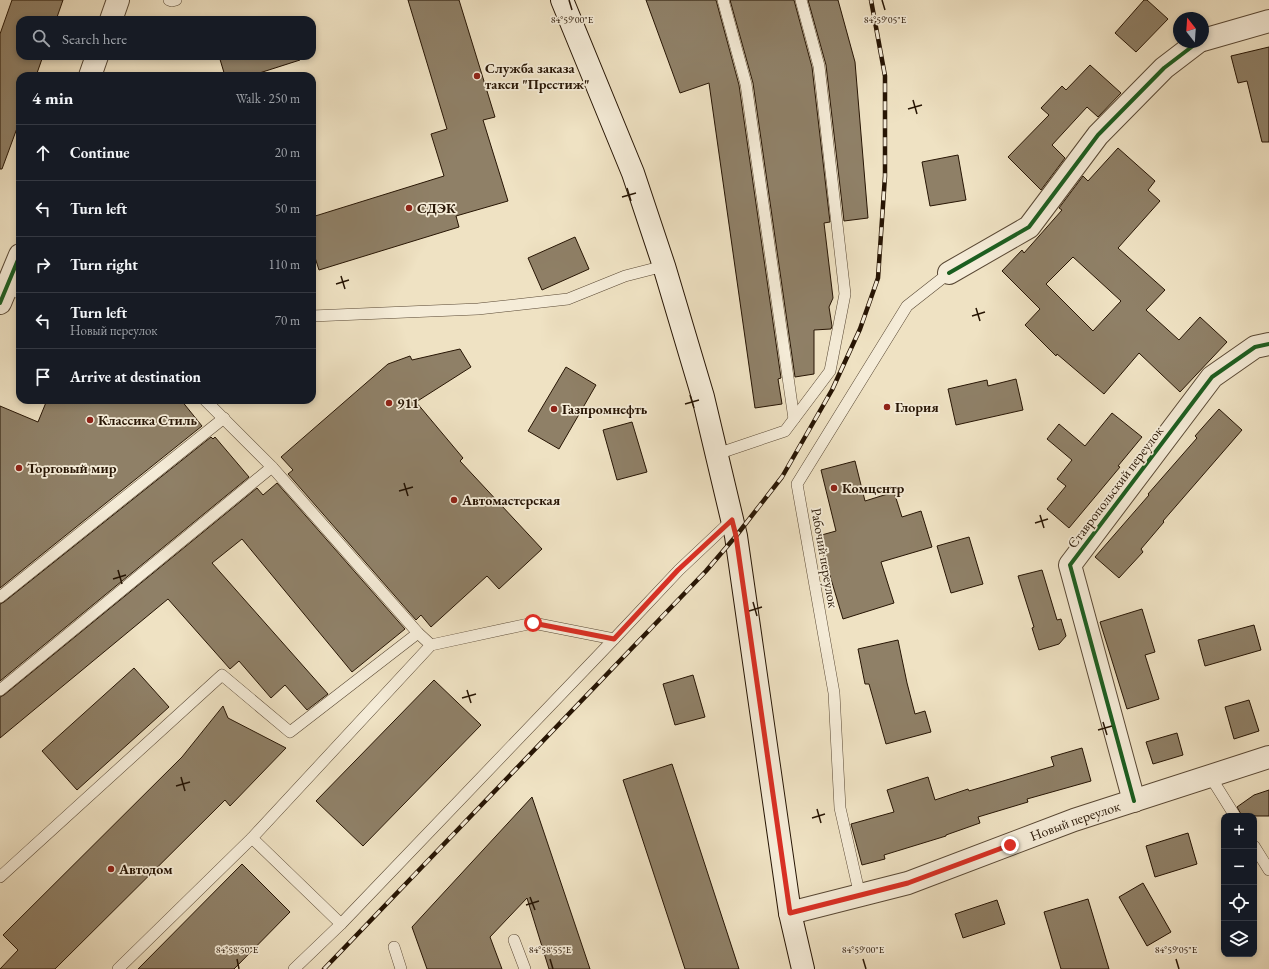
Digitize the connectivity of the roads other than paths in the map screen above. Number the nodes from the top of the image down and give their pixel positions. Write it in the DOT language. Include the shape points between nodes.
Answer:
graph roads {
  1 [pos="118,0"];
  2 [pos="169,0"];
  3 [pos="176,0"];
  4 [pos="562,0"];
  5 [pos="723,0"];
  6 [pos="801,0"];
  7 [pos="112,16"];
  8 [pos="1269,21"];
  9 [pos="1209,38"];
  10 [pos="1190,48"];
  11 [pos="96,60"];
  12 [pos="92,72"];
  13 [pos="16,266"];
  14 [pos="664,266"];
  15 [pos="949,273"];
  16 [pos="7,291"];
  17 [pos="316,316"];
  18 [pos="1269,344"];
  19 [pos="209,404"];
  20 [pos="224,418"];
  21 [pos="794,419"];
  22 [pos="716,454"];
  23 [pos="272,467"];
  24 [pos="732,520"];
  25 [pos="0,597"];
  26 [pos="418,633"];
  27 [pos="614,639"];
  28 [pos="431,645"];
  29 [pos="0,690"];
  30 [pos="1269,757"];
  31 [pos="1210,776"];
  32 [pos="1134,801"];
  33 [pos="1233,813"];
  34 [pos="252,838"];
  35 [pos="1256,849"];
  36 [pos="1269,870"];
  37 [pos="0,877"];
  38 [pos="860,896"];
  39 [pos="790,913"];
  40 [pos="341,924"];
  41 [pos="514,940"];
  42 [pos="394,947"];
  43 [pos="118,969"];
  44 [pos="294,969"];
  45 [pos="401,969"];
  46 [pos="525,969"];
  47 [pos="802,969"];
  1 -- 7 [label="street"];
  2 -- 3 [label="lane"];
  4 -- 14 [label="street" via="633,173"];
  5 -- 21 [label="lane" via="746,84"];
  6 -- 21 [label="lane" via="819,66 845,294 830,371"];
  8 -- 9 [label="street"];
  10 -- 15 [label="street" via="1164,68 1098,135 1029,227"];
  11 -- 12 [label="street"];
  13 -- 16 [label="street"];
  14 -- 17 [label="lane" via="625,276 568,299 478,309"];
  14 -- 22 [label="street" via="703,397"];
  15 -- 38 [label="lane, Рабочий переулок" via="907,306 797,484 834,693 840,808"];
  18 -- 32 [label="street, Ставропольский переулок" via="1255,347 1212,377 1070,565"];
  19 -- 20 [label="lane"];
  20 -- 23 [label="lane"];
  20 -- 25 [label="lane"];
  21 -- 22 [label="lane" via="785,431"];
  22 -- 24 [label="street"];
  23 -- 26 [label="lane"];
  23 -- 29 [label="lane"];
  24 -- 27 [label="lane" via="678,570"];
  24 -- 39 [label="street"];
  26 -- 28 [label="lane"];
  26 -- 37 [label="lane" via="290,732 222,675"];
  27 -- 28 [label="lane" via="533,623"];
  27 -- 40 [label="lane"];
  28 -- 34 [label="lane"];
  30 -- 31 [label="street, Новый переулок"];
  31 -- 32 [label="street, Новый переулок"];
  31 -- 33 [label="lane"];
  32 -- 38 [label="street, Новый переулок" via="1074,820 908,883"];
  34 -- 40 [label="lane"];
  34 -- 43 [label="lane"];
  35 -- 36 [label="lane"];
  38 -- 39 [label="street, Новый переулок"];
  39 -- 47 [label="street"];
  40 -- 44 [label="lane"];
  41 -- 46 [label="lane"];
  42 -- 45 [label="lane"];
}
